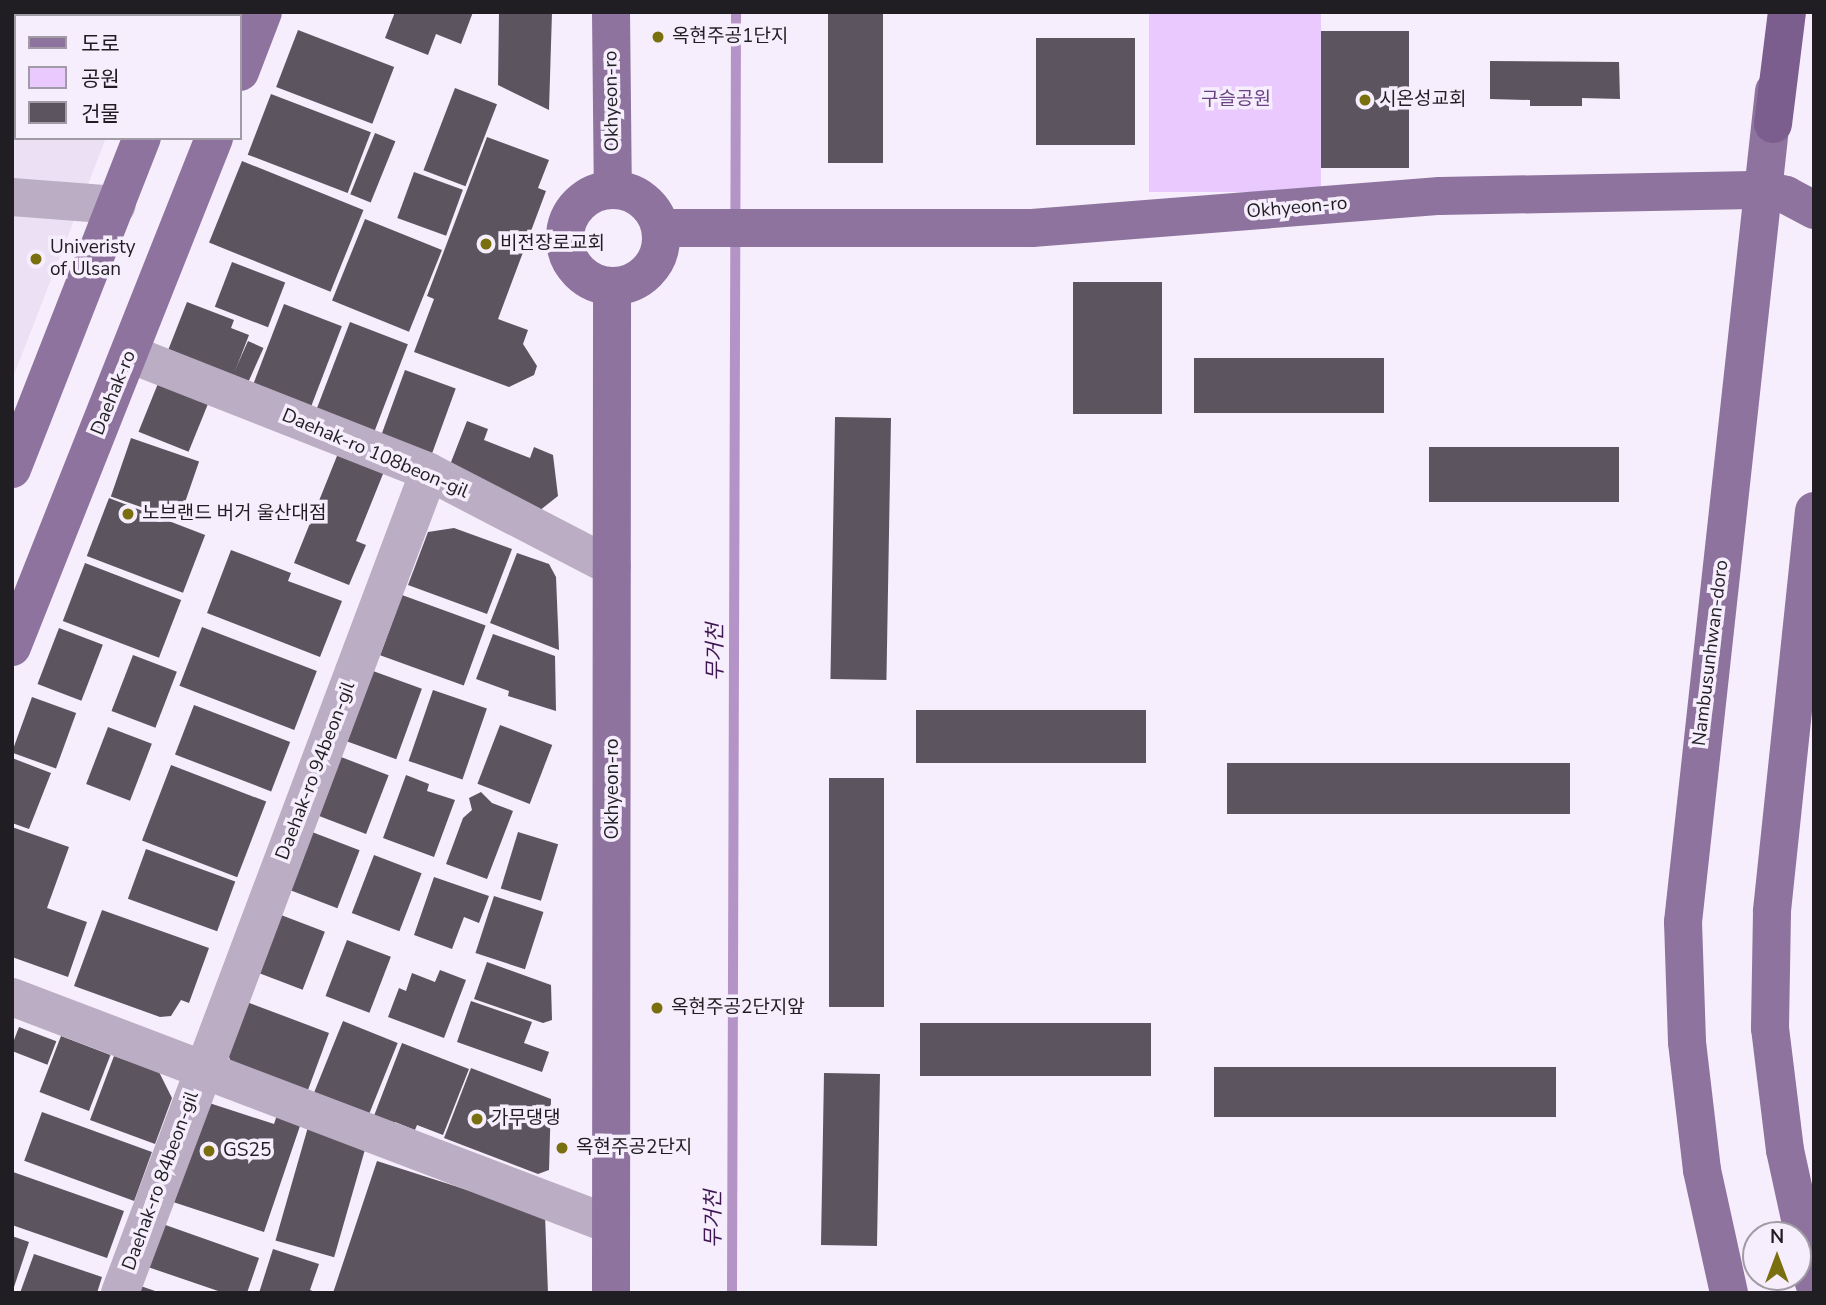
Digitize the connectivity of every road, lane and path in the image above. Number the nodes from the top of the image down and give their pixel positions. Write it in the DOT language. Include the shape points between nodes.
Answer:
graph roads {
  1 [pos="263,12"];
  2 [pos="611,12"];
  3 [pos="1778,12"];
  4 [pos="1787,12"];
  5 [pos="242,67"];
  6 [pos="1773,124"];
  7 [pos="141,140"];
  8 [pos="213,140"];
  9 [pos="613,190"];
  10 [pos="1765,190"];
  11 [pos="12,197"];
  12 [pos="117,205"];
  13 [pos="1814,210"];
  14 [pos="678,228"];
  15 [pos="612,286"];
  16 [pos="130,354"];
  17 [pos="12,469"];
  18 [pos="429,472"];
  19 [pos="1814,511"];
  20 [pos="612,567"];
  21 [pos="12,647"];
  22 [pos="12,997"];
  23 [pos="203,1070"];
  24 [pos="609,1224"];
  25 [pos="1814,1283"];
  26 [pos="120,1293"];
  27 [pos="611,1293"];
  28 [pos="1729,1293"];
  1 -- 5 [label="main road"];
  2 -- 9 [label="main road, Okhyeon-ro"];
  3 -- 6 [label="main road, Nambusunhwan-doro"];
  4 -- 6 [label="highway"];
  6 -- 10 [label="main road, Nambusunhwan-doro"];
  7 -- 12 [label="main road"];
  8 -- 16 [label="main road, Daehak-ro"];
  9 -- 14 [label="main road" via="642,200"];
  9 -- 15 [label="main road" via="583,201 569,221 566,245 581,274"];
  10 -- 13 [label="main road, Okhyeon-ro"];
  10 -- 14 [label="main road, Okhyeon-ro" via="1440,196 1032,228"];
  10 -- 28 [label="main road, Nambusunhwan-doro" via="1683,922 1687,1042 1702,1170"];
  11 -- 12 [label="street"];
  12 -- 17 [label="main road"];
  14 -- 15 [label="main road" via="652,267 627,284"];
  15 -- 20 [label="main road, Okhyeon-ro"];
  16 -- 18 [label="street, Daehak-ro 108beon-gil"];
  16 -- 21 [label="main road, Daehak-ro"];
  18 -- 20 [label="street, Daehak-ro 108beon-gil"];
  18 -- 23 [label="street, Daehak-ro 94beon-gil"];
  19 -- 25 [label="main road" via="1772,912 1770,1028 1785,1150"];
  20 -- 24 [label="main road, Okhyeon-ro"];
  22 -- 23 [label="street"];
  23 -- 24 [label="street"];
  23 -- 26 [label="street, Daehak-ro 84beon-gil"];
  24 -- 27 [label="main road, Okhyeon-ro"];
}
